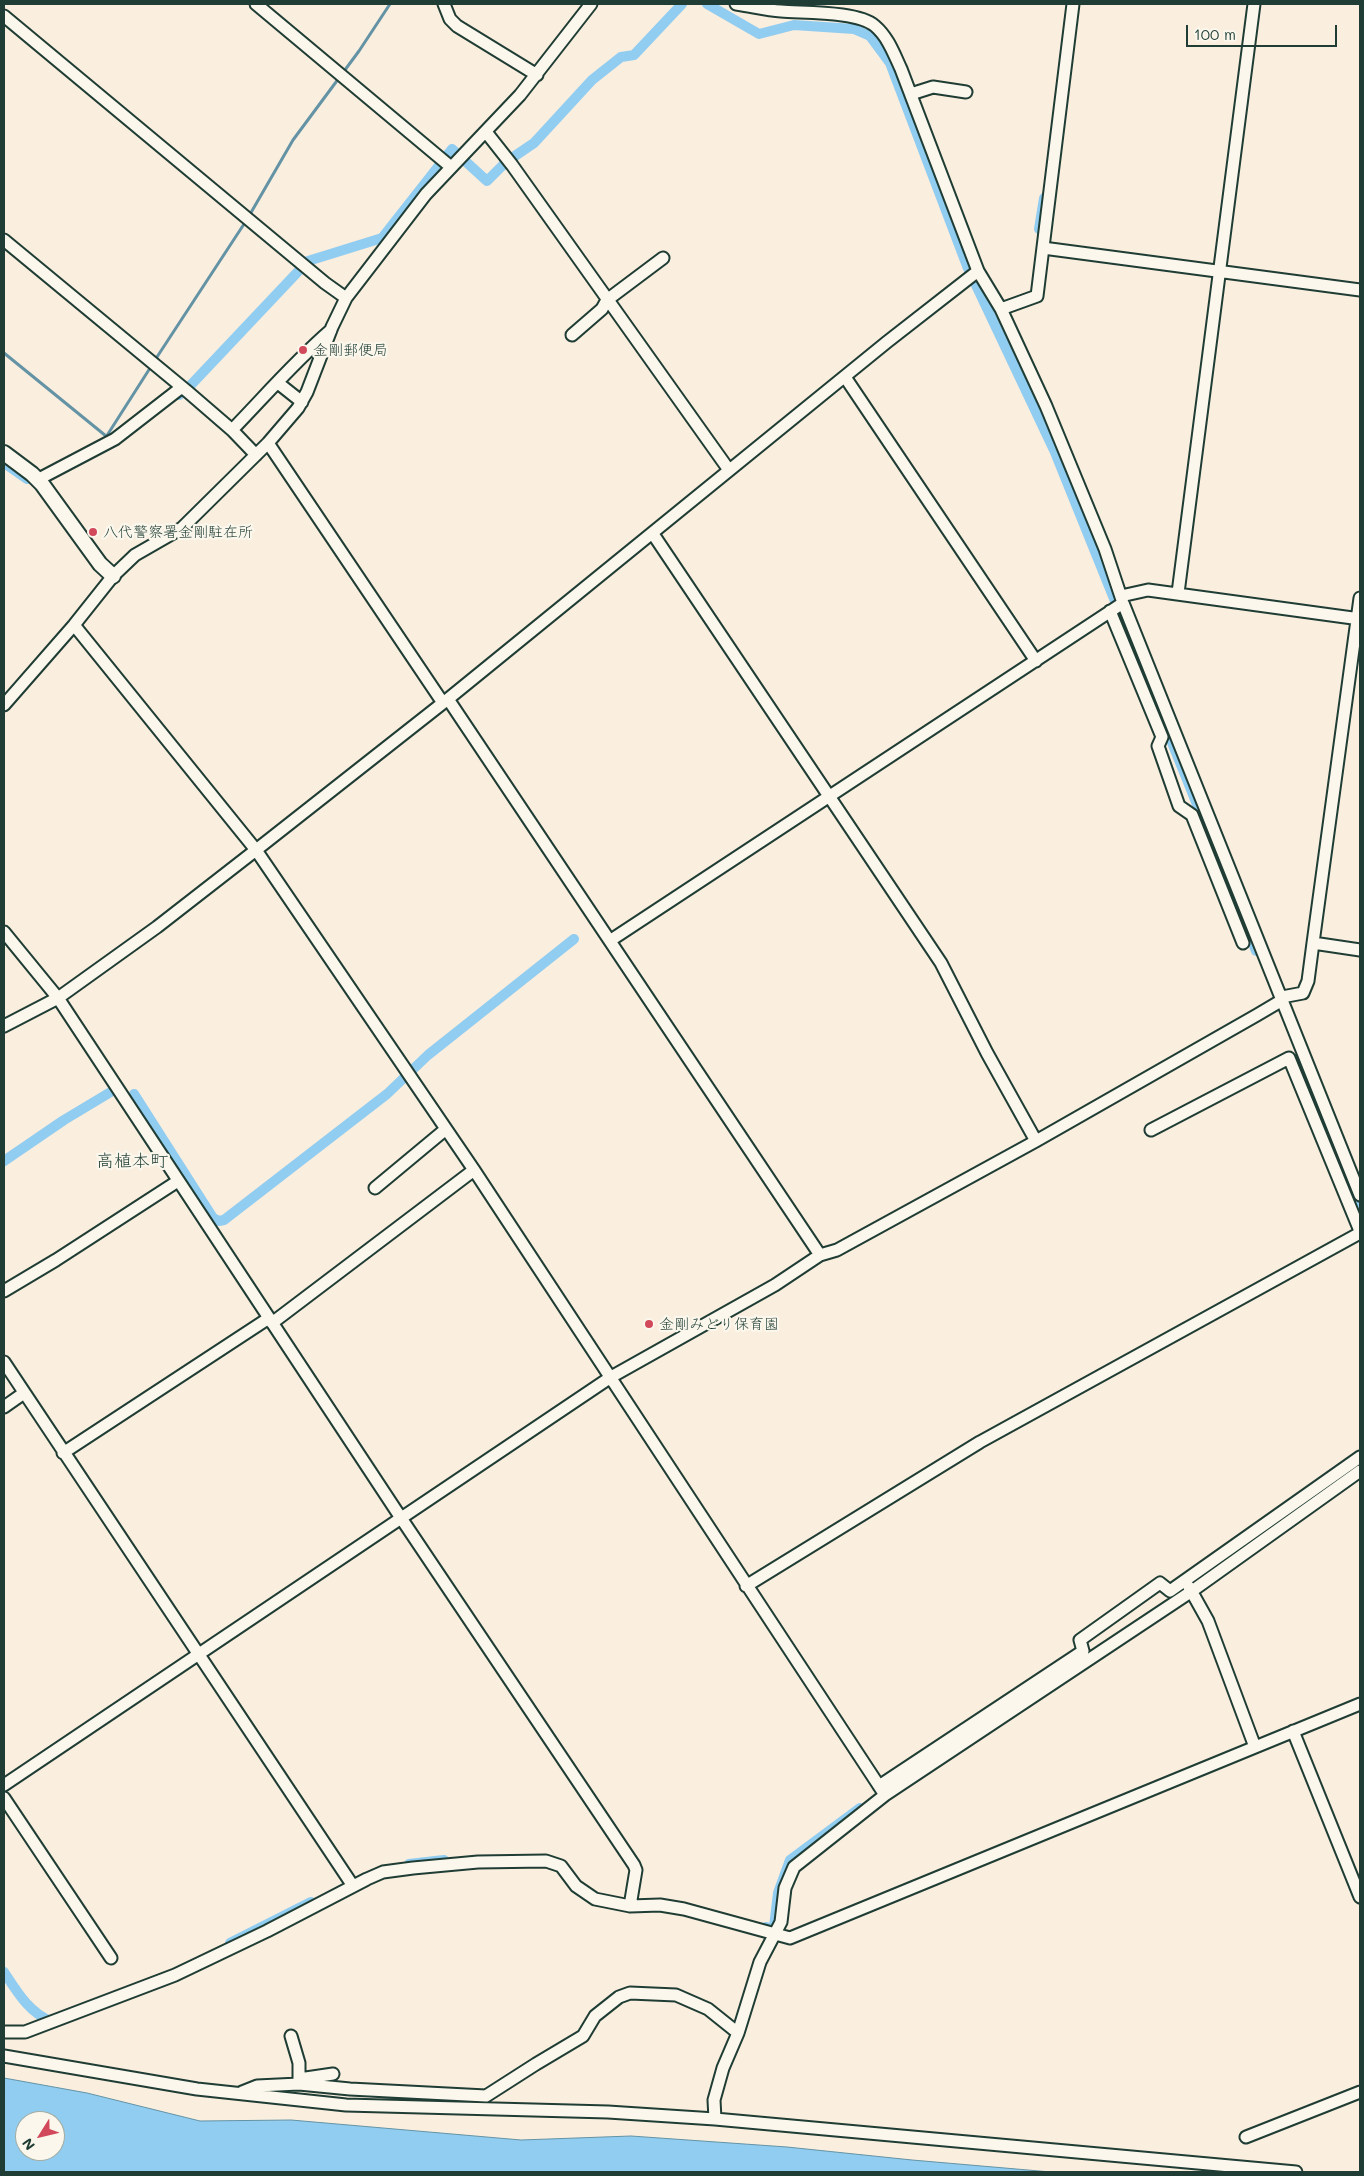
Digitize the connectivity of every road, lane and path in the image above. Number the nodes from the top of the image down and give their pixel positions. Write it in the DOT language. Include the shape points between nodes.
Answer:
graph roads {
  1 [pos="256,4"];
  2 [pos="444,4"];
  3 [pos="591,4"];
  4 [pos="736,4"];
  5 [pos="1073,4"];
  6 [pos="1254,4"];
  7 [pos="837,9"];
  8 [pos="4,16"];
  9 [pos="537,75"];
  10 [pos="966,92"];
  11 [pos="911,94"];
  12 [pos="486,132"];
  13 [pos="453,165"];
  14 [pos="4,240"];
  15 [pos="1043,248"];
  16 [pos="663,258"];
  17 [pos="1220,272"];
  18 [pos="974,274"];
  19 [pos="1360,290"];
  20 [pos="346,298"];
  21 [pos="607,300"];
  22 [pos="1001,309"];
  23 [pos="332,328"];
  24 [pos="572,335"];
  25 [pos="845,377"];
  26 [pos="278,383"];
  27 [pos="184,390"];
  28 [pos="302,402"];
  29 [pos="232,430"];
  30 [pos="268,443"];
  31 [pos="4,453"];
  32 [pos="256,456"];
  33 [pos="730,470"];
  34 [pos="37,480"];
  35 [pos="653,534"];
  36 [pos="113,576"];
  37 [pos="1178,593"];
  38 [pos="1360,598"];
  39 [pos="1122,600"];
  40 [pos="1110,611"];
  41 [pos="1358,620"];
  42 [pos="74,625"];
  43 [pos="1036,661"];
  44 [pos="445,701"];
  45 [pos="4,705"];
  46 [pos="832,799"];
  47 [pos="256,850"];
  48 [pos="4,932"];
  49 [pos="611,940"];
  50 [pos="1243,943"];
  51 [pos="1313,943"];
  52 [pos="1360,950"];
  53 [pos="1282,997"];
  54 [pos="58,998"];
  55 [pos="4,1026"];
  56 [pos="446,1129"];
  57 [pos="1151,1130"];
  58 [pos="1036,1141"];
  59 [pos="474,1170"];
  60 [pos="178,1181"];
  61 [pos="375,1188"];
  62 [pos="1360,1195"];
  63 [pos="1360,1232"];
  64 [pos="820,1254"];
  65 [pos="4,1291"];
  66 [pos="271,1320"];
  67 [pos="4,1362"];
  68 [pos="611,1377"];
  69 [pos="24,1394"];
  70 [pos="4,1407"];
  71 [pos="64,1453"];
  72 [pos="1360,1457"];
  73 [pos="1360,1471"];
  74 [pos="401,1518"];
  75 [pos="746,1586"];
  76 [pos="1189,1586"];
  77 [pos="198,1654"];
  78 [pos="1360,1704"];
  79 [pos="1293,1731"];
  80 [pos="1254,1747"];
  81 [pos="4,1785"];
  82 [pos="882,1791"];
  83 [pos="4,1798"];
  84 [pos="353,1886"];
  85 [pos="1360,1897"];
  86 [pos="630,1906"];
  87 [pos="774,1934"];
  88 [pos="110,1958"];
  89 [pos="4,2032"];
  90 [pos="738,2033"];
  91 [pos="291,2036"];
  92 [pos="4,2056"];
  93 [pos="334,2074"];
  94 [pos="299,2081"];
  95 [pos="1360,2092"];
  96 [pos="238,2093"];
  97 [pos="715,2119"];
  98 [pos="1246,2137"];
  99 [pos="1296,2172"];
  1 -- 13 [label="street"];
  2 -- 9 [label="street" via="457,26"];
  3 -- 9 [label="street"];
  4 -- 7 [label="street" via="779,11"];
  5 -- 15 [label="street"];
  6 -- 17 [label="street"];
  7 -- 11 [label="street" via="871,23 882,33"];
  8 -- 20 [label="street"];
  9 -- 12 [label="street"];
  10 -- 11 [label="street" via="933,87"];
  11 -- 18 [label="street"];
  12 -- 13 [label="street"];
  12 -- 21 [label="street"];
  13 -- 20 [label="street" via="426,194"];
  14 -- 27 [label="street"];
  15 -- 17 [label="street"];
  15 -- 22 [label="street" via="1037,296"];
  16 -- 21 [label="street"];
  17 -- 19 [label="street"];
  17 -- 37 [label="street"];
  18 -- 22 [label="street"];
  18 -- 25 [label="street"];
  20 -- 23 [label="street"];
  21 -- 24 [label="street" via="602,309"];
  21 -- 33 [label="street"];
  22 -- 39 [label="street" via="1064,448"];
  23 -- 26 [label="street" via="292,364"];
  23 -- 28 [label="street"];
  25 -- 33 [label="street"];
  25 -- 43 [label="street"];
  26 -- 28 [label="street"];
  26 -- 29 [label="street"];
  27 -- 29 [label="street"];
  27 -- 34 [label="street" via="115,439"];
  28 -- 30 [label="street"];
  29 -- 32 [label="street"];
  30 -- 32 [label="street"];
  30 -- 44 [label="street"];
  31 -- 34 [label="street"];
  32 -- 36 [label="street" via="182,528 135,555"];
  33 -- 35 [label="street"];
  34 -- 36 [label="street" via="100,564"];
  35 -- 44 [label="street"];
  35 -- 46 [label="street"];
  36 -- 42 [label="street"];
  37 -- 39 [label="street" via="1136,591"];
  37 -- 41 [label="street"];
  38 -- 41 [label="street"];
  39 -- 40 [label="street"];
  39 -- 53 [label="street"];
  40 -- 43 [label="street"];
  40 -- 50 [label="street" via="1162,737 1158,746 1180,806 1192,816"];
  41 -- 51 [label="street"];
  42 -- 45 [label="street"];
  42 -- 47 [label="street"];
  43 -- 46 [label="street"];
  44 -- 47 [label="street"];
  44 -- 49 [label="street"];
  46 -- 49 [label="street"];
  46 -- 58 [label="street" via="941,963"];
  47 -- 54 [label="street"];
  47 -- 56 [label="street"];
  48 -- 54 [label="street"];
  49 -- 64 [label="street"];
  51 -- 52 [label="street"];
  51 -- 53 [label="street" via="1308,981 1303,993"];
  53 -- 58 [label="street" via="1257,1015"];
  53 -- 62 [label="street"];
  54 -- 55 [label="street"];
  54 -- 60 [label="street"];
  56 -- 59 [label="street"];
  56 -- 61 [label="street"];
  57 -- 63 [label="street" via="1289,1058"];
  58 -- 64 [label="street" via="837,1250"];
  59 -- 66 [label="street"];
  59 -- 68 [label="street"];
  60 -- 65 [label="street"];
  60 -- 66 [label="street"];
  63 -- 75 [label="street" via="980,1442"];
  64 -- 68 [label="street" via="775,1286"];
  66 -- 71 [label="street"];
  66 -- 74 [label="street"];
  67 -- 69 [label="street"];
  68 -- 74 [label="street"];
  68 -- 75 [label="street"];
  69 -- 70 [label="street"];
  69 -- 71 [label="street"];
  71 -- 77 [label="street"];
  72 -- 76 [label="street"];
  73 -- 76 [label="street"];
  74 -- 77 [label="street"];
  74 -- 86 [label="street" via="634,1865"];
  75 -- 82 [label="street"];
  76 -- 80 [label="street" via="1208,1621"];
  76 -- 82 [label="street"];
  76 -- 82 [label="street" via="1170,1591 1160,1583 1080,1640 1083,1651"];
  77 -- 81 [label="street"];
  77 -- 84 [label="street"];
  78 -- 79 [label="street"];
  79 -- 80 [label="street"];
  79 -- 85 [label="street"];
  80 -- 87 [label="street" via="790,1938"];
  82 -- 87 [label="street" via="794,1867 785,1888 781,1922"];
  83 -- 88 [label="street"];
  84 -- 86 [label="street" via="383,1872 413,1868 478,1862 546,1861 561,1866 576,1886 594,1899"];
  84 -- 89 [label="street" via="175,1975 25,2032"];
  86 -- 87 [label="street" via="660,1905 684,1909"];
  87 -- 90 [label="street" via="760,1962"];
  90 -- 94 [label="street" via="708,2009 676,1995 630,1993 619,1997 595,2016 583,2036 486,2096 350,2089"];
  90 -- 97 [label="street" via="714,2100"];
  91 -- 94 [label="street" via="299,2062"];
  92 -- 96 [label="street"];
  93 -- 94 [label="street"];
  94 -- 96 [label="street" via="257,2086"];
  95 -- 98 [label="street"];
  96 -- 97 [label="street" via="346,2105 599,2112"];
  97 -- 99 [label="street"];
}
